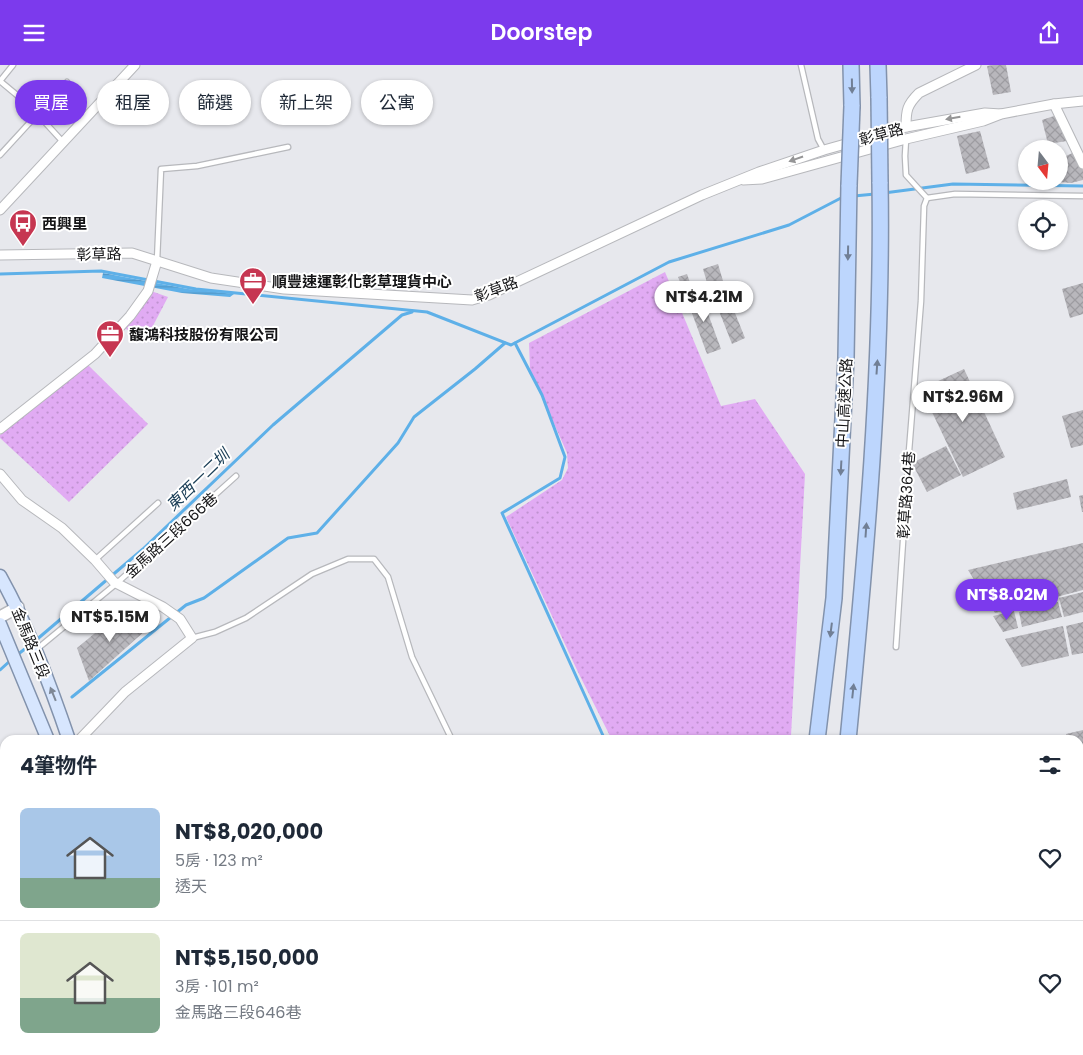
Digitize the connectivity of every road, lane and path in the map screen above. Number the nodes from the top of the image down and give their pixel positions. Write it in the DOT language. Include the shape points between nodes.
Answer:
graph roads {
  1 [pos="13,65"];
  2 [pos="135,65"];
  3 [pos="801,65"];
  4 [pos="851,65"];
  5 [pos="878,65"];
  6 [pos="976,65"];
  7 [pos="0,81"];
  8 [pos="15,94"];
  9 [pos="1083,101"];
  10 [pos="1054,103"];
  11 [pos="1001,114"];
  12 [pos="27,125"];
  13 [pos="47,125"];
  14 [pos="906,127"];
  15 [pos="906,139"];
  16 [pos="63,142"];
  17 [pos="288,147"];
  18 [pos="824,150"];
  19 [pos="0,155"];
  20 [pos="1083,164"];
  21 [pos="737,181"];
  22 [pos="1083,196"];
  23 [pos="925,197"];
  24 [pos="0,210"];
  25 [pos="0,255"];
  26 [pos="157,261"];
  27 [pos="0,429"];
  28 [pos="0,473"];
  29 [pos="236,476"];
  30 [pos="158,503"];
  31 [pos="95,560"];
  32 [pos="0,576"];
  33 [pos="116,583"];
  34 [pos="18,607"];
  35 [pos="0,617"];
  36 [pos="0,623"];
  37 [pos="192,638"];
  38 [pos="896,647"];
  39 [pos="35,651"];
  40 [pos="46,735"];
  41 [pos="67,735"];
  42 [pos="84,735"];
  43 [pos="450,735"];
  44 [pos="818,735"];
  45 [pos="848,735"];
  1 -- 7 [label="lane"];
  2 -- 16 [label="street"];
  3 -- 18 [label="lane" via="818,139"];
  4 -- 44 [label="highway, 中山高速公路, one-way, bridge" via="846,358 834,599"];
  45 -- 5 [label="highway, 中山高速公路, one-way, bridge" via="863,587 878,348"];
  6 -- 14 [label="street" via="919,93 906,111"];
  7 -- 8 [label="lane"];
  9 -- 10 [label="street, 彰草路"];
  10 -- 11 [label="street, 彰草路"];
  10 -- 20 [label="street"];
  11 -- 14 [label="street, 彰草路, one-way" via="985,113"];
  11 -- 15 [label="street, 彰草路"];
  12 -- 19 [label="lane"];
  13 -- 16 [label="lane"];
  14 -- 18 [label="street, 彰草路"];
  15 -- 21 [label="street, 彰草路" via="762,179"];
  15 -- 23 [label="lane" via="906,175"];
  16 -- 24 [label="street"];
  17 -- 26 [label="lane" via="197,166 161,169"];
  18 -- 21 [label="street, 彰草路, one-way"];
  21 -- 26 [label="street, 彰草路" via="488,295 472,299 284,289 211,278"];
  22 -- 23 [label="lane" via="955,194"];
  23 -- 38 [label="lane, 彰草路364巷" via="921,301"];
  25 -- 26 [label="street, 彰草路" via="132,253"];
  26 -- 27 [label="street" via="149,287 130,316 95,354"];
  28 -- 31 [label="street" via="22,500 62,528"];
  29 -- 33 [label="lane, 金馬路三段666巷"];
  30 -- 31 [label="lane"];
  31 -- 33 [label="street"];
  32 -- 34 [label="main road, 金馬路三段"];
  33 -- 37 [label="street" via="180,619"];
  33 -- 39 [label="lane, 金馬路三段666巷"];
  34 -- 35 [label="street"];
  34 -- 39 [label="main road, 金馬路三段"];
  36 -- 40 [label="main road, 金馬路三段"];
  37 -- 42 [label="street" via="125,692"];
  37 -- 43 [label="lane" via="246,618 312,574 348,559 374,559 388,577 412,657"];
  41 -- 39 [label="main road, 金馬路三段, one-way"];
}
